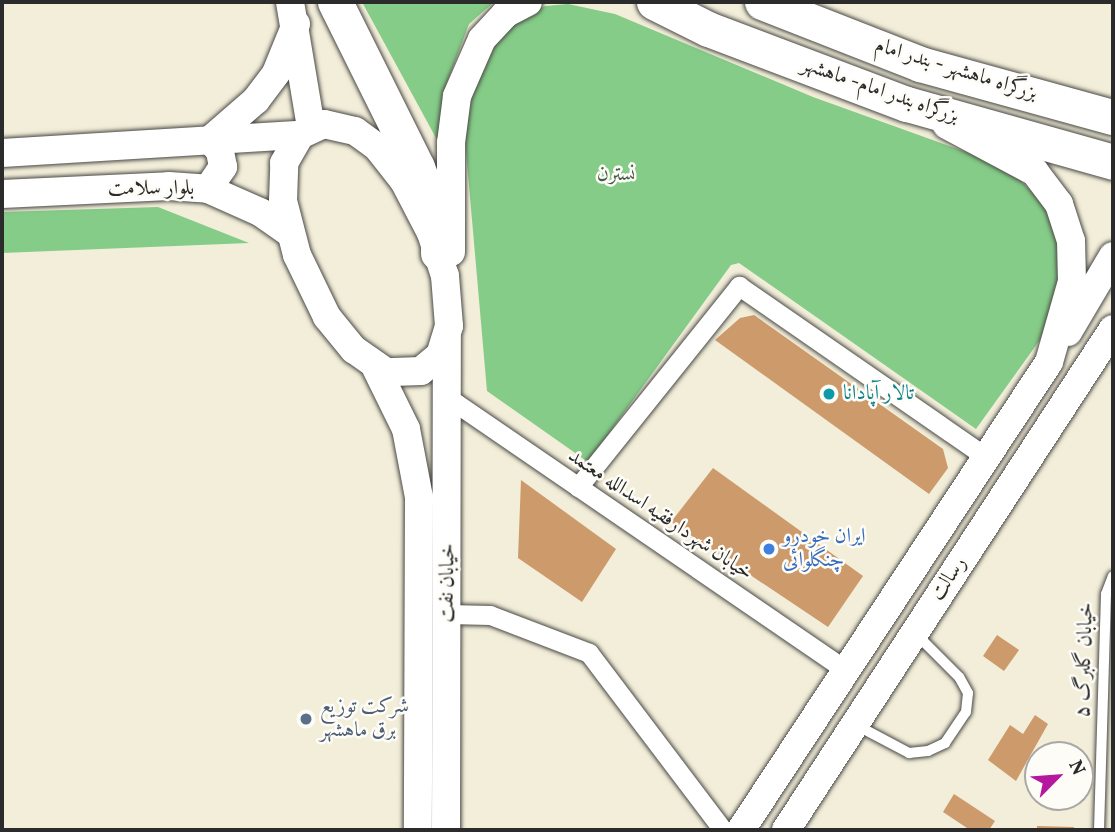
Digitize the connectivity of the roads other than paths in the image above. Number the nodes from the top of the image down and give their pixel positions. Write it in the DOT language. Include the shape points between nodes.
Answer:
graph roads {
  1 [pos="335,2"];
  2 [pos="528,2"];
  3 [pos="762,2"];
  4 [pos="653,3"];
  5 [pos="805,12"];
  6 [pos="293,13"];
  7 [pos="907,104"];
  8 [pos="1113,117"];
  9 [pos="306,131"];
  10 [pos="209,140"];
  11 [pos="2,152"];
  12 [pos="1113,162"];
  13 [pos="208,189"];
  14 [pos="2,194"];
  15 [pos="290,233"];
  16 [pos="438,253"];
  17 [pos="1113,256"];
  18 [pos="449,297"];
  19 [pos="1113,329"];
  20 [pos="447,336"];
  21 [pos="1049,362"];
  22 [pos="376,368"];
  23 [pos="450,399"];
  24 [pos="986,457"];
  25 [pos="578,487"];
  26 [pos="1113,576"];
  27 [pos="420,614"];
  28 [pos="448,614"];
  29 [pos="913,632"];
  30 [pos="845,669"];
  31 [pos="1102,704"];
  32 [pos="1113,705"];
  33 [pos="855,724"];
  34 [pos="1100,810"];
  35 [pos="1113,810"];
  36 [pos="418,830"];
  37 [pos="446,830"];
  38 [pos="723,830"];
  39 [pos="741,830"];
  40 [pos="786,830"];
  41 [pos="1099,830"];
  1 -- 16 [label="highway" via="417,167 438,224"];
  2 -- 18 [label="main road" via="505,15 482,38 457,96 451,143"];
  3 -- 5 [label="highway, بزرگراه ماهشهر - بندر امام"];
  4 -- 7 [label="highway, بزرگراه بندر امام- ماهشهر" via="708,29"];
  5 -- 8 [label="highway, بزرگراه ماهشهر - بندر امام" via="920,64"];
  6 -- 9 [label="main road"];
  6 -- 10 [label="main road" via="269,82 256,100"];
  7 -- 12 [label="highway, بزرگراه بندر امام- ماهشهر"];
  7 -- 21 [label="main road, رسالت" via="1035,172 1059,204 1072,241 1072,281"];
  9 -- 10 [label="main road, بلوار سلامت"];
  9 -- 15 [label="main road" via="287,153 283,172"];
  9 -- 16 [label="main road, بلوار سلامت" via="346,127 378,148 410,191"];
  10 -- 11 [label="main road, بلوار سلامت"];
  10 -- 13 [label="main road" via="220,151 223,167"];
  13 -- 14 [label="main road, بلوار سلامت" via="169,186"];
  13 -- 15 [label="main road, بلوار سلامت" via="260,212"];
  15 -- 22 [label="main road" via="327,317"];
  16 -- 18 [label="main road, بلوار سلامت"];
  17 -- 21 [label="main road, رسالت"];
  18 -- 20 [label="main road, خیابان نفت"];
  19 -- 29 [label="main road, رسالت"];
  20 -- 22 [label="main road" via="439,355 421,371 396,375"];
  20 -- 23 [label="main road, خیابان نفت"];
  21 -- 24 [label="main road, رسالت"];
  22 -- 27 [label="main road, خیابان نفت" via="406,429 414,460 419,497"];
  23 -- 25 [label="street, خیابان شهردارفقیه اسدالله معتمد"];
  23 -- 28 [label="main road, خیابان نفت"];
  24 -- 25 [label="street" via="739,286"];
  24 -- 30 [label="main road, رسالت"];
  25 -- 30 [label="street, خیابان شهردارفقیه اسدالله معتمد"];
  26 -- 31 [label="lane, خیابان گلبرگ ۵" via="1106,594"];
  27 -- 28 [label="main road"];
  27 -- 36 [label="main road, خیابان نفت"];
  28 -- 37 [label="main road, خیابان نفت"];
  28 -- 38 [label="street" via="490,615 589,653"];
  29 -- 33 [label="main road, رسالت"];
  29 -- 33 [label="lane" via="959,677 968,693 966,712 945,743 909,753"];
  30 -- 39 [label="main road, رسالت"];
  31 -- 32 [label="lane"];
  31 -- 34 [label="lane, خیابان گلبرگ ۵"];
  33 -- 40 [label="main road, رسالت"];
  34 -- 35 [label="lane"];
  34 -- 41 [label="lane, خیابان گلبرگ ۵"];
}
